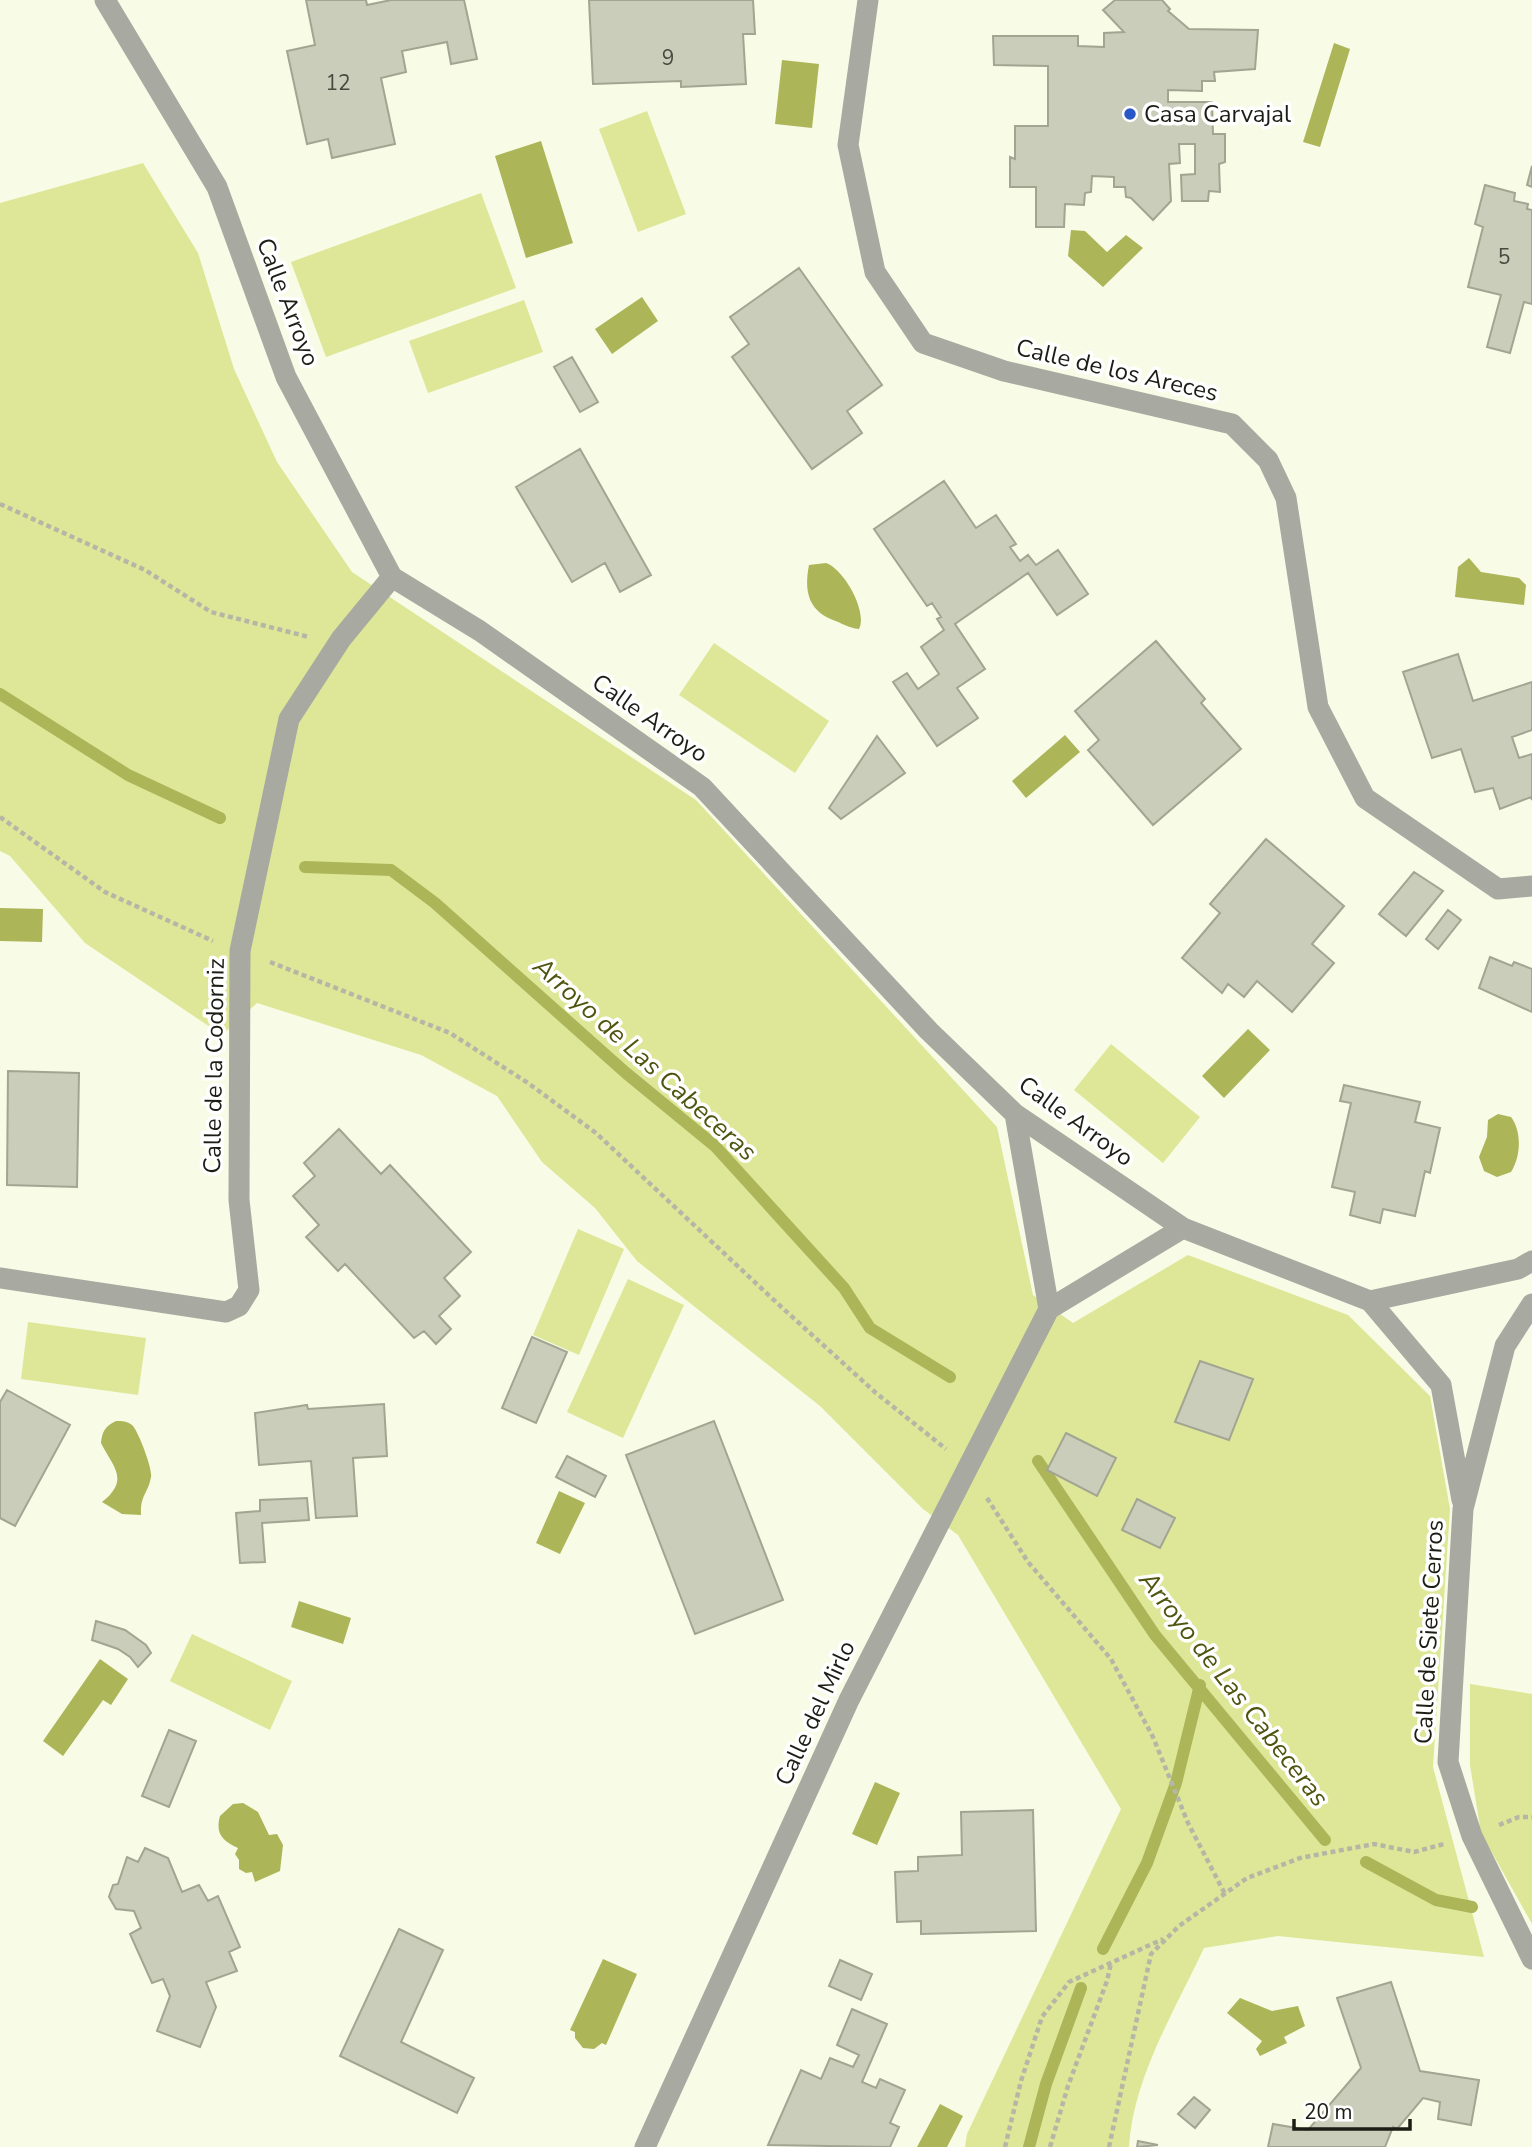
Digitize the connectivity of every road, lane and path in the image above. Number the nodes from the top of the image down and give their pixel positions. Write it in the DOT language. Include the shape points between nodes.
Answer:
graph roads {
  1 [pos="105,0"];
  2 [pos="868,0"];
  3 [pos="0,503"];
  4 [pos="392,577"];
  5 [pos="336,647"];
  6 [pos="0,817"];
  7 [pos="1532,886"];
  8 [pos="240,951"];
  9 [pos="1015,1114"];
  10 [pos="1183,1228"];
  11 [pos="1532,1261"];
  12 [pos="0,1278"];
  13 [pos="1370,1301"];
  14 [pos="1532,1304"];
  15 [pos="1049,1309"];
  16 [pos="968,1467"];
  17 [pos="1463,1509"];
  18 [pos="1532,1816"];
  19 [pos="1472,1836"];
  20 [pos="1225,1894"];
  21 [pos="1168,1936"];
  22 [pos="1532,1959"];
  23 [pos="1111,1963"];
  24 [pos="645,2147"];
  25 [pos="1005,2147"];
  26 [pos="1050,2147"];
  27 [pos="1109,2147"];
  1 -- 4 [label="street, Calle Arroyo" via="217,187 286,377"];
  2 -- 7 [label="street, Calle de los Areces" via="848,145 875,272 923,343 1004,372 1233,424 1268,460 1286,498 1318,707 1365,798 1498,889"];
  3 -- 5 [label="path" via="145,570 211,612"];
  4 -- 5 [label="street, Calle de la Codorniz"];
  4 -- 9 [label="street, Calle Arroyo" via="480,631 702,787 929,1031"];
  5 -- 8 [label="street, Calle de la Codorniz" via="289,719"];
  6 -- 8 [label="path" via="105,892 178,928"];
  8 -- 12 [label="street, Calle de la Codorniz" via="239,1200 249,1290 239,1306 226,1312"];
  8 -- 16 [label="path" via="450,1033 528,1083 597,1133 876,1393"];
  9 -- 10 [label="street, Calle Arroyo"];
  9 -- 15 [label="street"];
  10 -- 13 [label="street, Calle Arroyo"];
  10 -- 15 [label="street"];
  11 -- 13 [label="street" via="1518,1269"];
  13 -- 17 [label="street, Calle Arroyo" via="1441,1385"];
  14 -- 17 [label="street, Calle de Siete Cerros" via="1505,1346"];
  15 -- 16 [label="street, Calle del Mirlo"];
  16 -- 20 [label="path" via="1028,1562 1111,1659 1153,1737 1188,1824"];
  16 -- 24 [label="street, Calle del Mirlo" via="849,1700"];
  17 -- 19 [label="street, Calle de Siete Cerros" via="1448,1762"];
  18 -- 19 [label="path" via="1519,1816"];
  19 -- 20 [label="path" via="1414,1852 1374,1844 1300,1858 1247,1878"];
  19 -- 22 [label="street, Calle de Siete Cerros"];
  20 -- 21 [label="path"];
  21 -- 23 [label="path"];
  21 -- 27 [label="path" via="1151,1954"];
  23 -- 25 [label="path" via="1069,1982 1042,2017"];
  23 -- 26 [label="path"];
}
